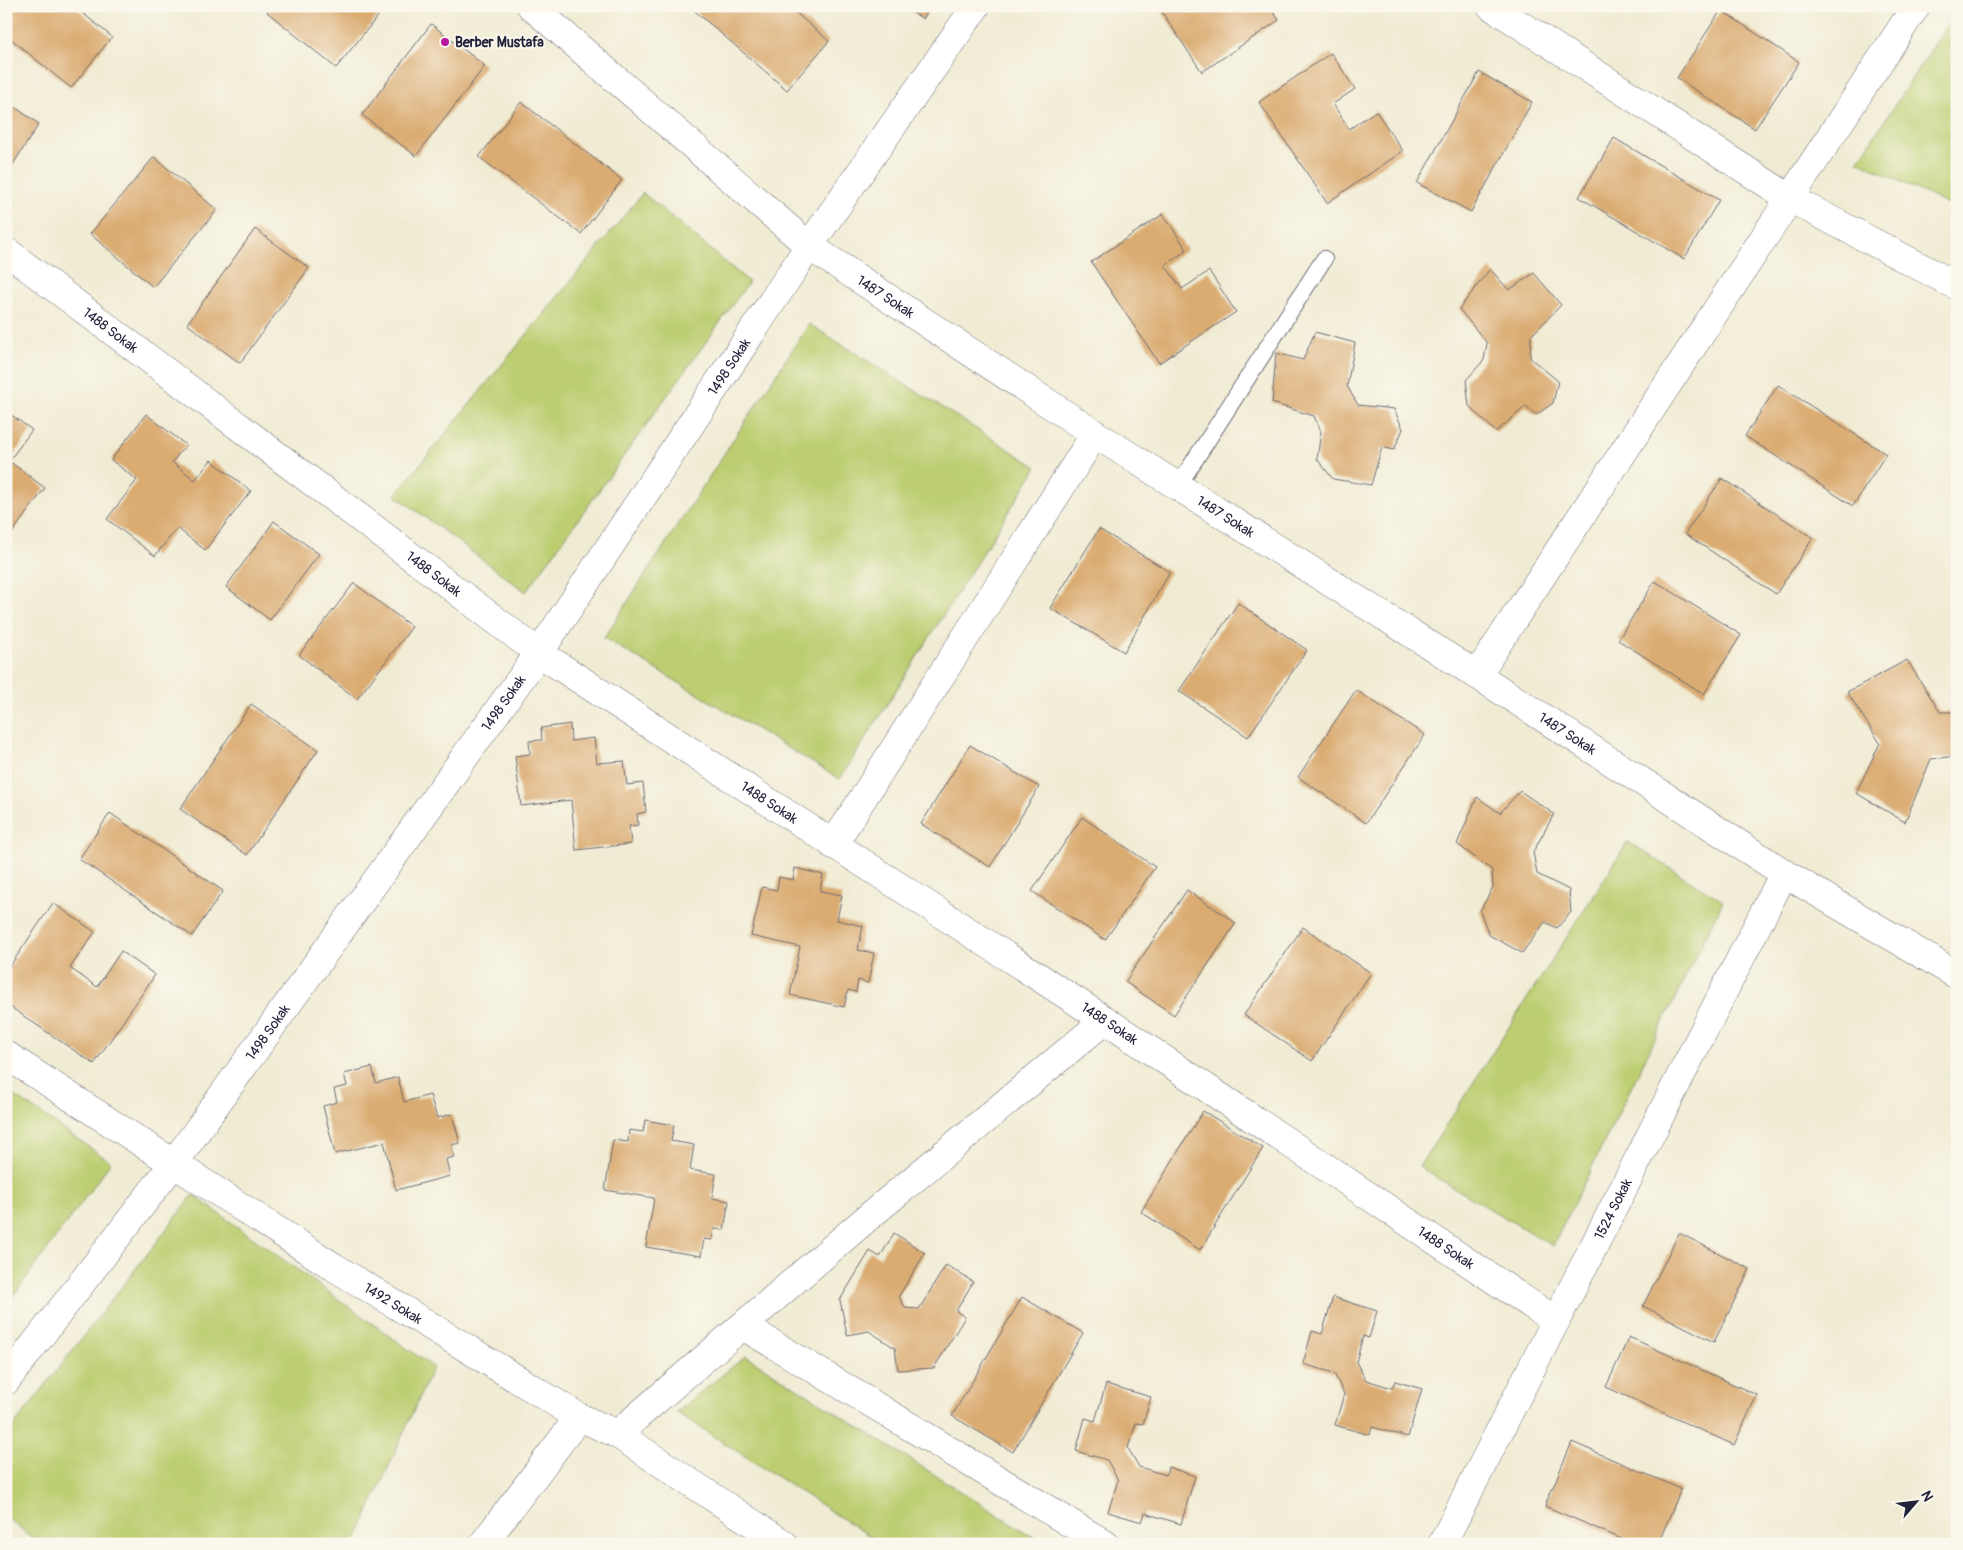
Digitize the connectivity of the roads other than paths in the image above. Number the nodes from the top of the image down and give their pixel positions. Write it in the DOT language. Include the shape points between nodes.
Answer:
graph roads {
  1 [pos="531,6"];
  2 [pos="976,6"];
  3 [pos="1491,6"];
  4 [pos="1916,6"];
  5 [pos="1791,199"];
  6 [pos="809,246"];
  7 [pos="9,258"];
  8 [pos="1324,259"];
  9 [pos="1957,286"];
  10 [pos="1096,434"];
  11 [pos="1178,486"];
  12 [pos="539,653"];
  13 [pos="1477,675"];
  14 [pos="833,845"];
  15 [pos="1784,873"];
  16 [pos="1957,975"];
  17 [pos="1105,1020"];
  18 [pos="6,1056"];
  19 [pos="174,1163"];
  20 [pos="1556,1321"];
  21 [pos="743,1326"];
  22 [pos="6,1380"];
  23 [pos="579,1417"];
  24 [pos="617,1434"];
  25 [pos="483,1544"];
  26 [pos="784,1544"];
  27 [pos="1104,1544"];
  28 [pos="1442,1544"];
  1 -- 6 [label="street, 1487 Sokak"];
  2 -- 6 [label="street, 1498 Sokak"];
  3 -- 5 [label="street"];
  4 -- 5 [label="street"];
  5 -- 9 [label="street"];
  5 -- 13 [label="street"];
  6 -- 10 [label="street, 1487 Sokak"];
  6 -- 12 [label="street, 1498 Sokak"];
  7 -- 12 [label="street, 1488 Sokak"];
  8 -- 11 [label="lane"];
  10 -- 11 [label="street, 1487 Sokak"];
  10 -- 14 [label="street"];
  11 -- 13 [label="street, 1487 Sokak"];
  12 -- 14 [label="street, 1488 Sokak"];
  12 -- 19 [label="street, 1498 Sokak"];
  13 -- 15 [label="street, 1487 Sokak"];
  14 -- 17 [label="street, 1488 Sokak"];
  15 -- 16 [label="street, 1487 Sokak"];
  15 -- 20 [label="street, 1524 Sokak"];
  17 -- 20 [label="street, 1488 Sokak"];
  17 -- 21 [label="street"];
  18 -- 19 [label="street, 1492 Sokak"];
  19 -- 22 [label="street, 1498 Sokak"];
  19 -- 23 [label="street, 1492 Sokak"];
  20 -- 28 [label="street, 1524 Sokak"];
  21 -- 24 [label="street"];
  21 -- 27 [label="street"];
  23 -- 24 [label="street, 1492 Sokak"];
  23 -- 25 [label="street"];
  24 -- 26 [label="street, 1492 Sokak"];
}
